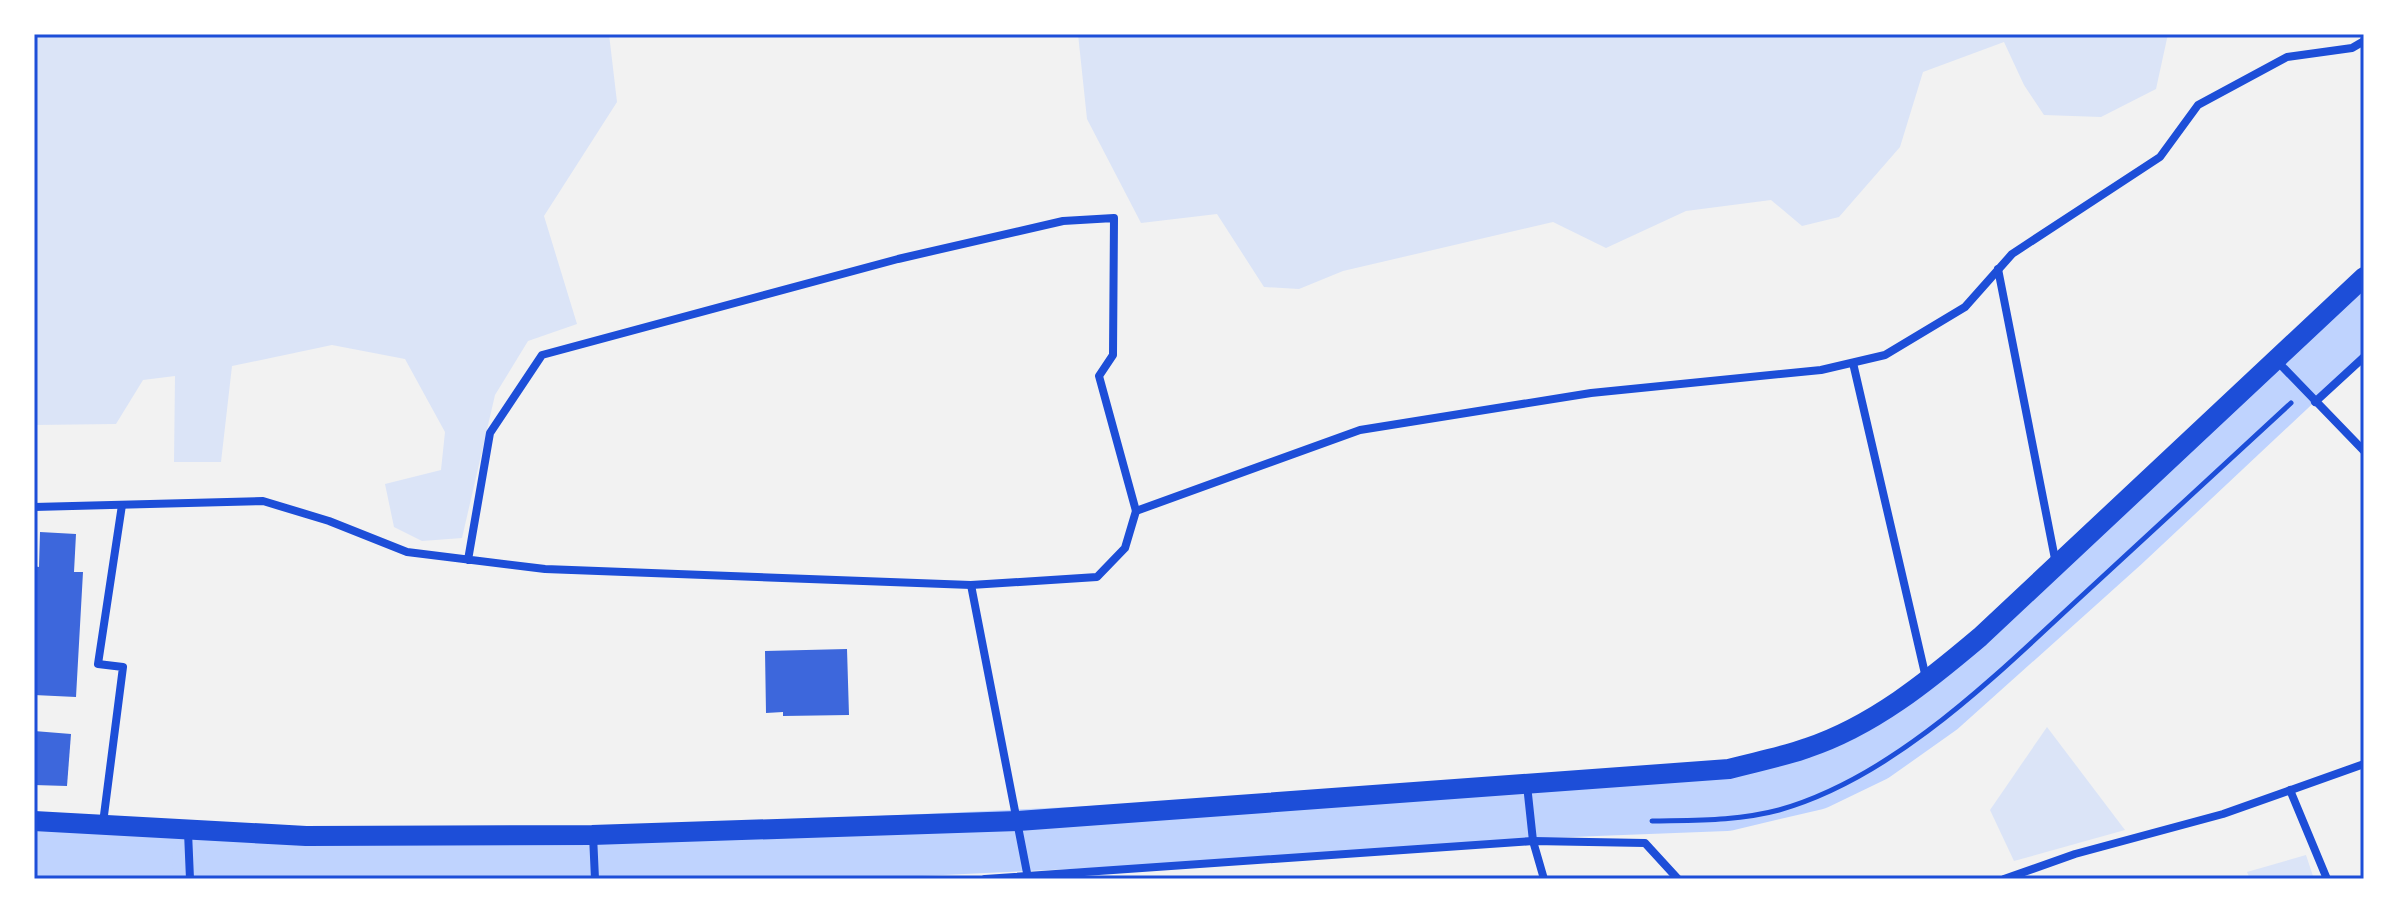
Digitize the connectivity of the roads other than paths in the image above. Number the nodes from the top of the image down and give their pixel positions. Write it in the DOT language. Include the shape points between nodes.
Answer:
graph roads {
  1 [pos="2364,41"];
  2 [pos="1998,269"];
  3 [pos="2364,277"];
  4 [pos="2364,357"];
  5 [pos="1853,363"];
  6 [pos="2282,366"];
  7 [pos="2315,402"];
  8 [pos="2364,451"];
  9 [pos="122,505"];
  10 [pos="34,507"];
  11 [pos="1136,511"];
  12 [pos="468,560"];
  13 [pos="2057,565"];
  14 [pos="971,585"];
  15 [pos="1927,682"];
  16 [pos="2364,764"];
  17 [pos="2290,790"];
  18 [pos="1528,792"];
  19 [pos="34,821"];
  20 [pos="103,825"];
  21 [pos="1020,828"];
  22 [pos="188,840"];
  23 [pos="593,841"];
  24 [pos="1533,841"];
  25 [pos="1027,874"];
  26 [pos="190,879"];
  27 [pos="595,879"];
  28 [pos="985,879"];
  29 [pos="1544,879"];
  30 [pos="1678,879"];
  31 [pos="2004,879"];
  32 [pos="2327,879"];
  1 -- 2 [label="street" via="2352,48 2287,57 2198,105 2160,157 2012,254"];
  2 -- 5 [label="street" via="1965,307 1885,355"];
  2 -- 13 [label="street"];
  3 -- 6 [label="main road"];
  4 -- 7 [label="street"];
  5 -- 11 [label="street" via="1591,393 1360,430"];
  5 -- 15 [label="street"];
  6 -- 7 [label="street"];
  6 -- 13 [label="main road"];
  7 -- 8 [label="street"];
  9 -- 10 [label="street"];
  9 -- 12 [label="street" via="263,501 407,552"];
  9 -- 20 [label="street" via="98,664 123,667"];
  11 -- 12 [label="street" via="1099,376 1113,355 1114,218 1063,221 898,259 542,355 490,433"];
  11 -- 14 [label="street" via="1125,548 1097,577"];
  12 -- 14 [label="street" via="545,569"];
  13 -- 15 [label="main road"];
  14 -- 21 [label="street"];
  15 -- 18 [label="main road" via="1809,748 1729,769"];
  16 -- 17 [label="street"];
  17 -- 31 [label="street"];
  17 -- 32 [label="street"];
  18 -- 21 [label="main road"];
  18 -- 24 [label="street"];
  19 -- 20 [label="main road"];
  20 -- 22 [label="main road"];
  21 -- 23 [label="main road"];
  21 -- 25 [label="street"];
  22 -- 23 [label="main road" via="306,836"];
  22 -- 26 [label="street"];
  23 -- 27 [label="street"];
  24 -- 25 [label="street"];
  24 -- 29 [label="street"];
  24 -- 30 [label="street" via="1645,843"];
  25 -- 28 [label="street"];
}
